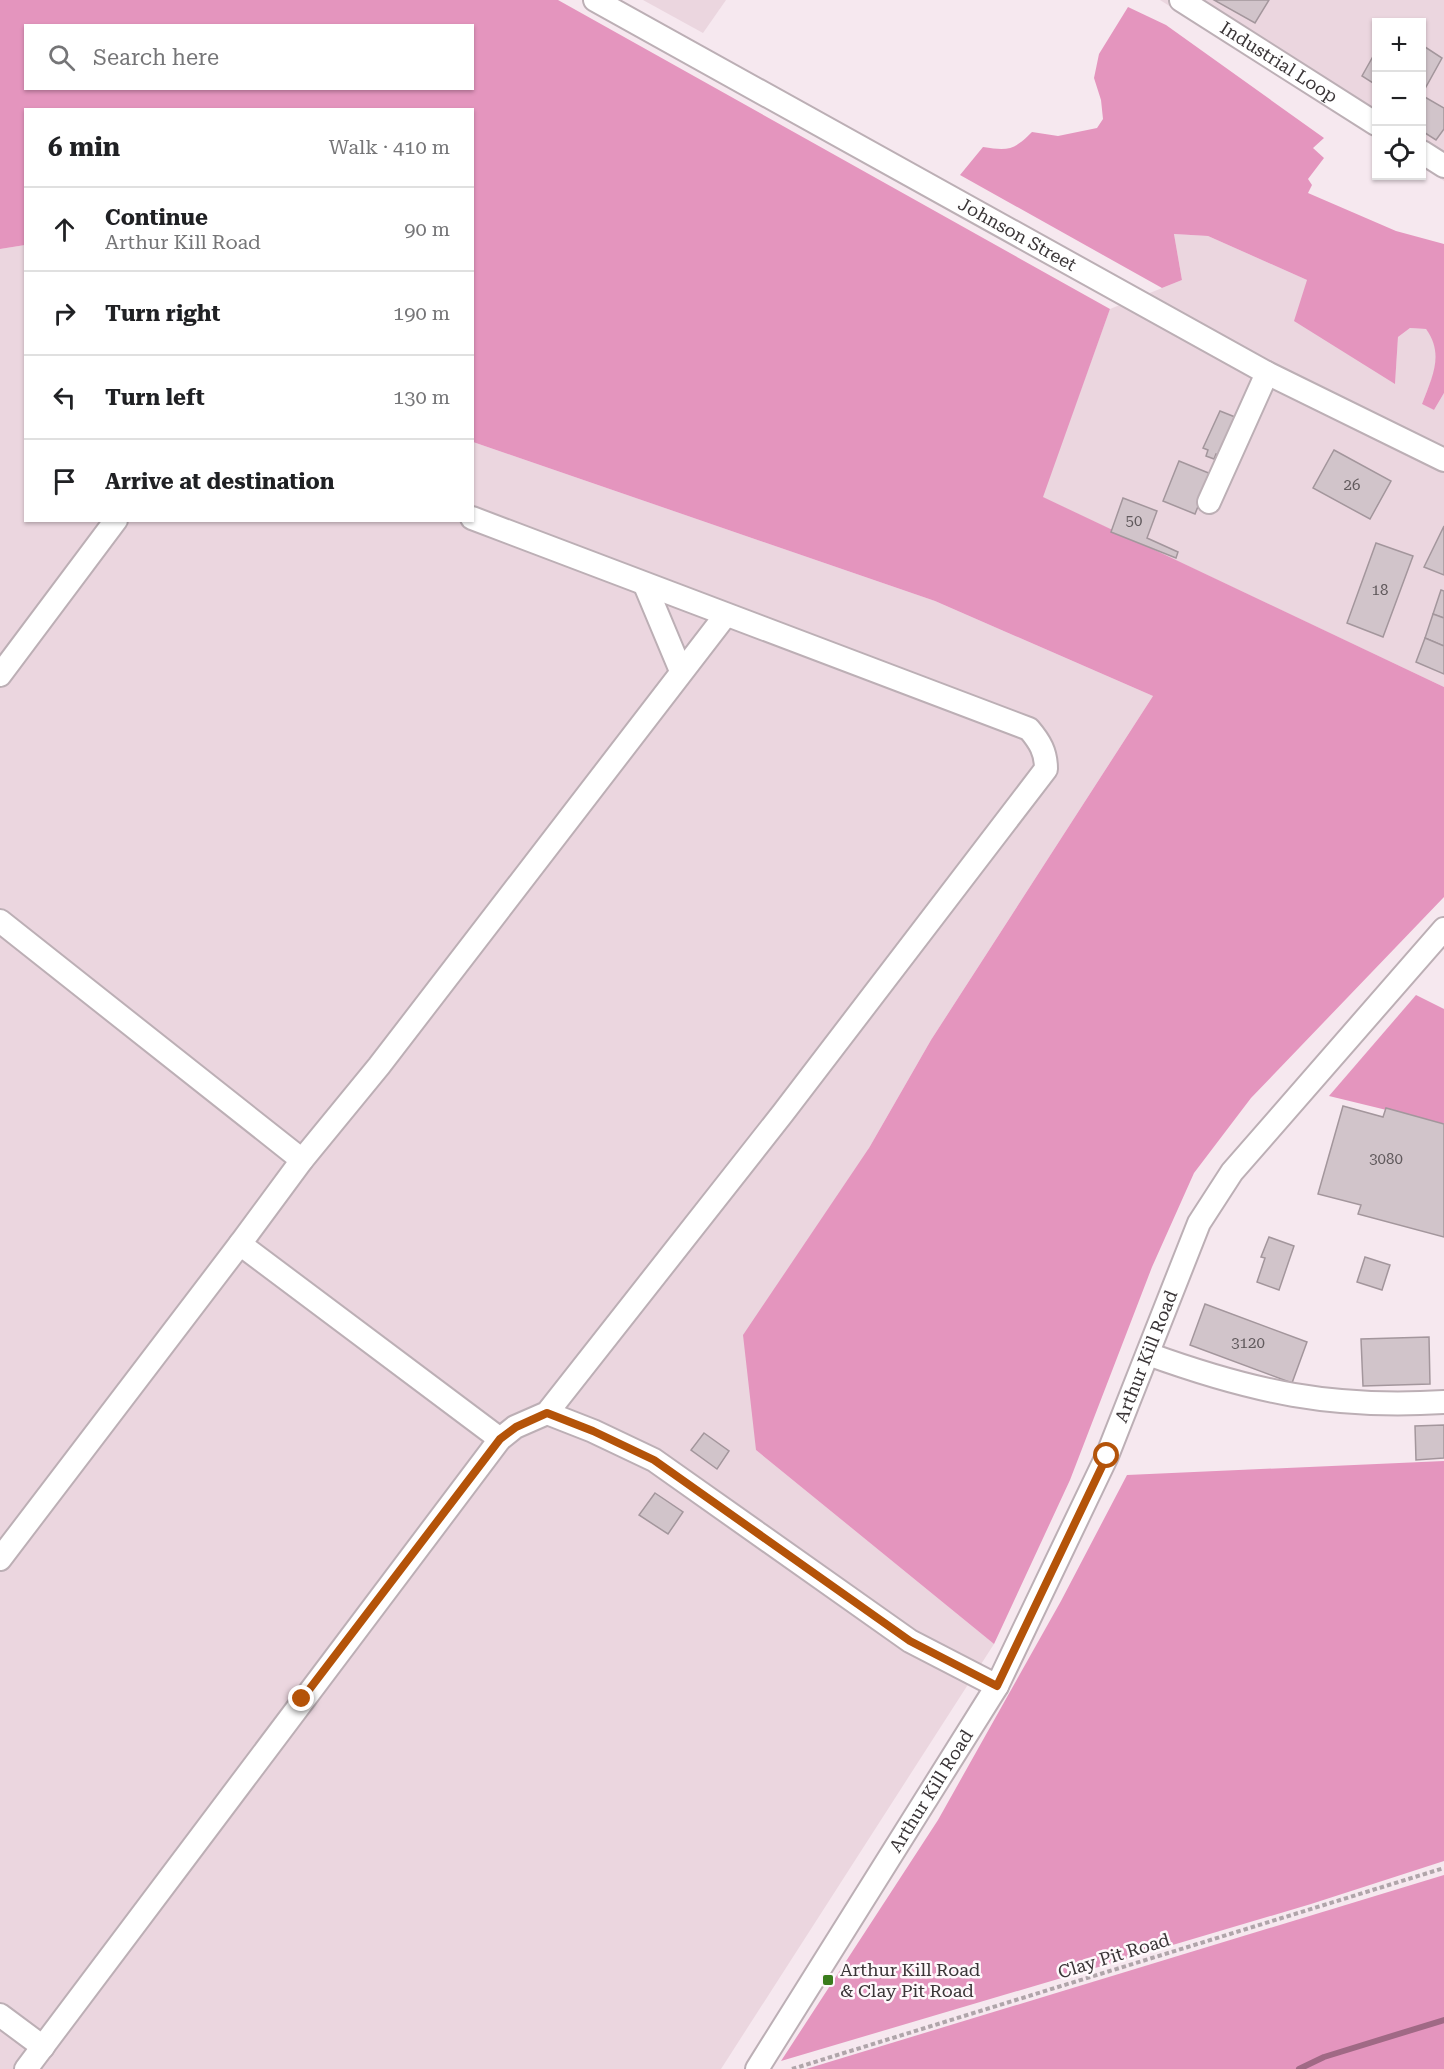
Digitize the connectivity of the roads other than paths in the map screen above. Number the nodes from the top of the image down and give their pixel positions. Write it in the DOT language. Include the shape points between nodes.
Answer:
graph roads {
  1 [pos="595,0"];
  2 [pos="1181,0"];
  3 [pos="1372,120"];
  4 [pos="1426,155"];
  5 [pos="1444,166"];
  6 [pos="1267,373"];
  7 [pos="1444,460"];
  8 [pos="1209,502"];
  9 [pos="474,519"];
  10 [pos="115,522"];
  11 [pos="645,585"];
  12 [pos="725,616"];
  13 [pos="681,671"];
  14 [pos="0,675"];
  15 [pos="0,921"];
  16 [pos="1444,929"];
  17 [pos="302,1160"];
  18 [pos="240,1244"];
  19 [pos="1148,1354"];
  20 [pos="1444,1402"];
  21 [pos="547,1413"];
  22 [pos="500,1439"];
  23 [pos="0,1559"];
  24 [pos="997,1686"];
  25 [pos="0,2015"];
  26 [pos="43,2047"];
  27 [pos="26,2069"];
  28 [pos="757,2069"];
  1 -- 6 [label="street, Johnson Street"];
  2 -- 3 [label="street, Industrial Loop"];
  4 -- 5 [label="street"];
  6 -- 7 [label="street, Johnson Street"];
  6 -- 8 [label="street"];
  9 -- 11 [label="street"];
  10 -- 14 [label="street"];
  11 -- 12 [label="street"];
  11 -- 13 [label="street"];
  12 -- 13 [label="street"];
  12 -- 21 [label="street" via="1029,729 1041,742 1046,769"];
  13 -- 17 [label="street" via="379,1066"];
  15 -- 17 [label="street"];
  16 -- 19 [label="street, Arthur Kill Road" via="1232,1172 1199,1223"];
  17 -- 18 [label="street"];
  18 -- 22 [label="street"];
  18 -- 23 [label="street"];
  19 -- 20 [label="street" via="1245,1386 1300,1398 1365,1404"];
  19 -- 24 [label="street, Arthur Kill Road" via="1107,1456"];
  21 -- 22 [label="street"];
  21 -- 24 [label="street" via="654,1460 910,1641"];
  22 -- 26 [label="street"];
  24 -- 28 [label="street, Arthur Kill Road"];
  25 -- 26 [label="street"];
  26 -- 27 [label="street"];
}
